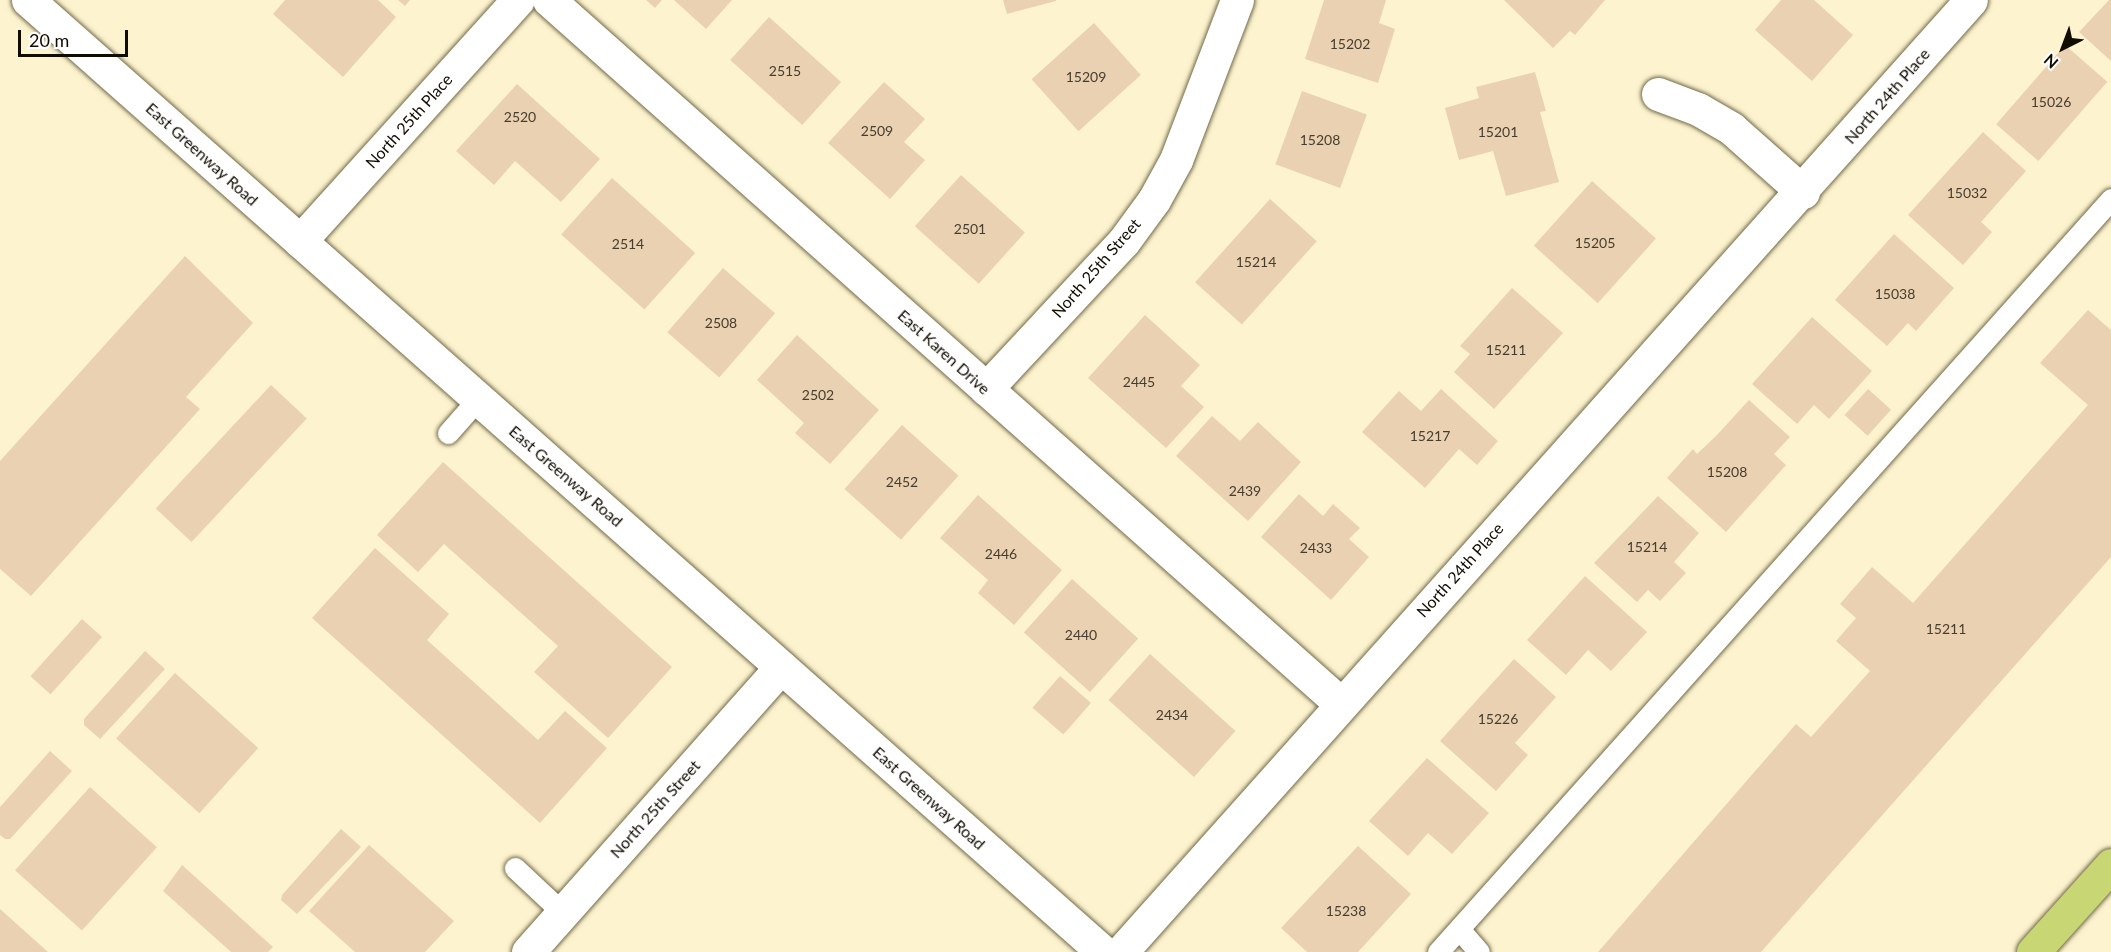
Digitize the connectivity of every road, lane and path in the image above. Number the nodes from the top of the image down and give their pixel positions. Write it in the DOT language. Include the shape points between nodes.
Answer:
graph roads {
  1 [pos="28,0"];
  2 [pos="518,0"];
  3 [pos="549,0"];
  4 [pos="1237,0"];
  5 [pos="1971,0"];
  6 [pos="1659,94"];
  7 [pos="1803,192"];
  8 [pos="2111,199"];
  9 [pos="300,241"];
  10 [pos="986,389"];
  11 [pos="478,399"];
  12 [pos="448,433"];
  13 [pos="781,667"];
  14 [pos="1340,703"];
  15 [pos="2111,865"];
  16 [pos="515,868"];
  17 [pos="563,913"];
  18 [pos="1459,929"];
  19 [pos="528,952"];
  20 [pos="1103,952"];
  21 [pos="1121,952"];
  22 [pos="1438,952"];
  23 [pos="1479,952"];
  24 [pos="2033,952"];
  1 -- 9 [label="street, East Greenway Road"];
  2 -- 9 [label="street, North 25th Place"];
  3 -- 10 [label="street, East Karen Drive"];
  4 -- 10 [label="street, North 25th Street" via="1176,160 1154,200 1124,241"];
  5 -- 7 [label="street, North 24th Place"];
  6 -- 7 [label="street" via="1698,109 1732,129"];
  7 -- 14 [label="street, North 24th Place"];
  8 -- 18 [label="lane"];
  9 -- 11 [label="street, East Greenway Road"];
  10 -- 14 [label="street, East Karen Drive"];
  11 -- 12 [label="lane"];
  11 -- 13 [label="street, East Greenway Road"];
  13 -- 17 [label="street, North 25th Street"];
  13 -- 20 [label="street, East Greenway Road"];
  14 -- 21 [label="street, North 24th Place"];
  15 -- 24 [label="main road"];
  16 -- 17 [label="lane"];
  17 -- 19 [label="street, North 25th Street"];
  18 -- 22 [label="lane"];
  18 -- 23 [label="lane"];
}
